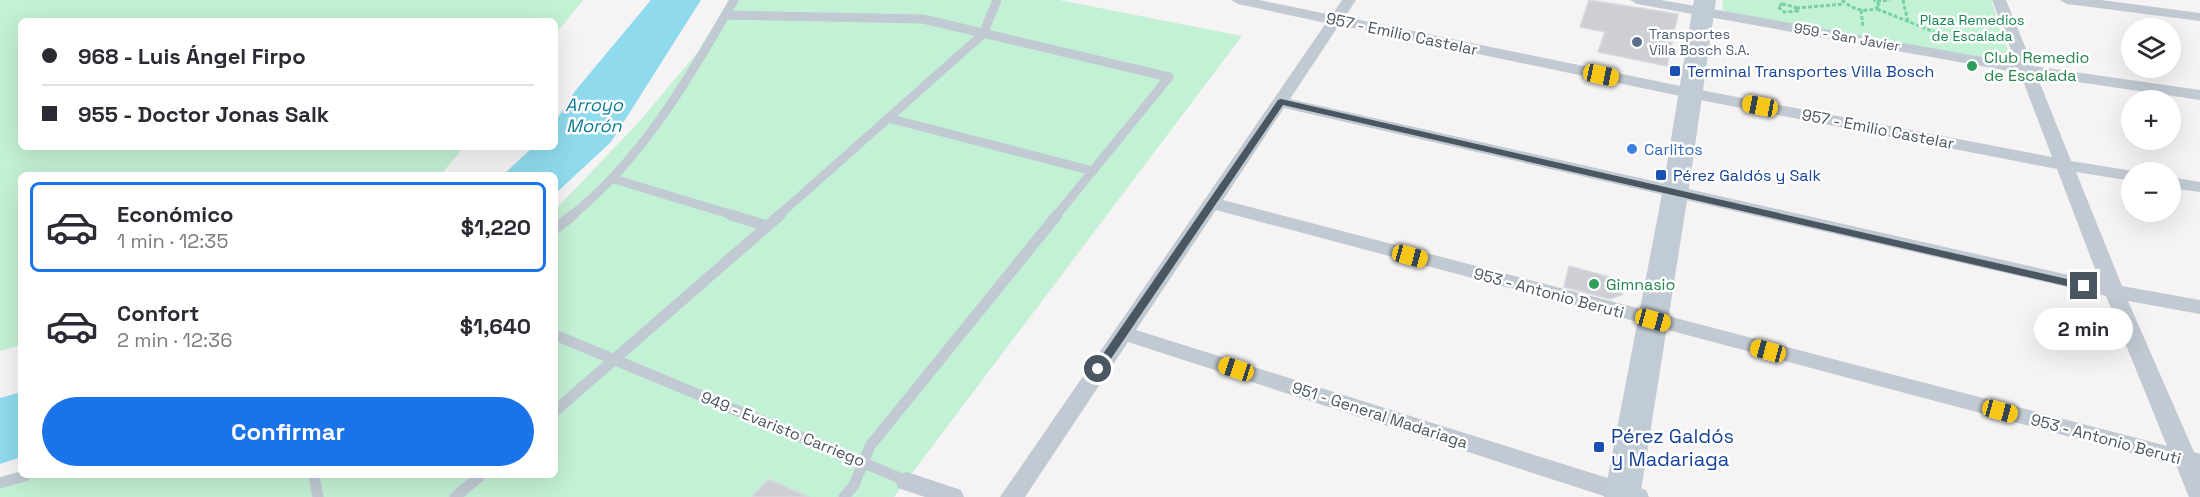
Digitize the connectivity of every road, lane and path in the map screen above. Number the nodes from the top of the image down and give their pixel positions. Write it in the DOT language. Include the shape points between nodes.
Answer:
graph roads {
  1 [pos="734,0"];
  2 [pos="997,0"];
  3 [pos="1238,0"];
  4 [pos="1349,0"];
  5 [pos="1637,0"];
  6 [pos="1842,0"];
  7 [pos="1890,0"];
  8 [pos="1903,0"];
  9 [pos="1999,0"];
  10 [pos="2067,0"];
  11 [pos="1875,1"];
  12 [pos="1845,4"];
  13 [pos="1704,6"];
  14 [pos="1796,8"];
  15 [pos="1877,9"];
  16 [pos="727,15"];
  17 [pos="2200,17"];
  18 [pos="1336,20"];
  19 [pos="1908,22"];
  20 [pos="983,34"];
  21 [pos="1958,41"];
  22 [pos="2027,69"];
  23 [pos="1690,93"];
  24 [pos="2200,95"];
  25 [pos="1281,102"];
  26 [pos="888,118"];
  27 [pos="2064,165"];
  28 [pos="1093,171"];
  29 [pos="2121,174"];
  30 [pos="614,179"];
  31 [pos="2181,184"];
  32 [pos="2200,187"];
  33 [pos="1675,194"];
  34 [pos="1211,203"];
  35 [pos="767,226"];
  36 [pos="558,227"];
  37 [pos="2115,292"];
  38 [pos="2200,308"];
  39 [pos="1653,320"];
  40 [pos="1122,333"];
  41 [pos="558,336"];
  42 [pos="613,361"];
  43 [pos="558,408"];
  44 [pos="863,461"];
  45 [pos="2193,461"];
  46 [pos="18,478"];
  47 [pos="314,478"];
  48 [pos="478,478"];
  49 [pos="907,481"];
  50 [pos="0,483"];
  51 [pos="2200,495"];
  52 [pos="1628,496"];
  53 [pos="318,497"];
  54 [pos="454,497"];
  55 [pos="844,497"];
  56 [pos="952,497"];
  57 [pos="1012,497"];
  1 -- 16 [label="lane"];
  2 -- 20 [label="lane"];
  3 -- 18 [label="street, 957 - Emilio Castelar"];
  4 -- 18 [label="street"];
  5 -- 13 [label="street, 959 - San Javier"];
  6 -- 12 [label="path"];
  7 -- 11 [label="path"];
  8 -- 19 [label="path"];
  9 -- 22 [label="street"];
  10 -- 17 [label="street"];
  11 -- 15 [label="path" via="1880,6"];
  12 -- 14 [label="path"];
  12 -- 15 [label="path"];
  13 -- 22 [label="street, 959 - San Javier"];
  13 -- 23 [label="main road"];
  14 -- 14 [label="path" via="1785,4 1778,7 1791,13 1798,11"];
  15 -- 19 [label="path"];
  16 -- 20 [label="lane" via="906,17"];
  16 -- 30 [label="lane" via="692,75"];
  18 -- 23 [label="street, 957 - Emilio Castelar"];
  18 -- 25 [label="street"];
  19 -- 21 [label="path"];
  20 -- 26 [label="lane"];
  20 -- 28 [label="lane" via="1169,77"];
  22 -- 24 [label="street, 959 - San Javier"];
  22 -- 27 [label="street"];
  23 -- 27 [label="street, 957 - Emilio Castelar"];
  23 -- 33 [label="main road"];
  25 -- 33 [label="street"];
  25 -- 34 [label="street"];
  26 -- 28 [label="lane"];
  26 -- 35 [label="lane"];
  27 -- 29 [label="street, 957 - Emilio Castelar"];
  27 -- 37 [label="street"];
  28 -- 44 [label="lane" via="870,446"];
  30 -- 35 [label="lane"];
  30 -- 36 [label="lane"];
  31 -- 32 [label="street"];
  33 -- 37 [label="street"];
  33 -- 39 [label="main road"];
  34 -- 39 [label="street, 953 - Antonio Beruti"];
  34 -- 40 [label="street"];
  35 -- 42 [label="lane"];
  37 -- 38 [label="street"];
  37 -- 45 [label="street"];
  39 -- 45 [label="street, 953 - Antonio Beruti"];
  39 -- 52 [label="main road"];
  40 -- 52 [label="street, 951 - General Madariaga"];
  40 -- 57 [label="street"];
  41 -- 42 [label="lane, 949 - Evaristo Carriego"];
  42 -- 43 [label="lane"];
  42 -- 44 [label="lane, 949 - Evaristo Carriego"];
  44 -- 49 [label="lane, 949 - Evaristo Carriego"];
  44 -- 55 [label="lane" via="854,485"];
  45 -- 51 [label="street"];
  46 -- 50 [label="lane"];
  47 -- 53 [label="lane"];
  48 -- 54 [label="lane"];
  49 -- 56 [label="street, 949 - Evaristo Carriego"];
}
